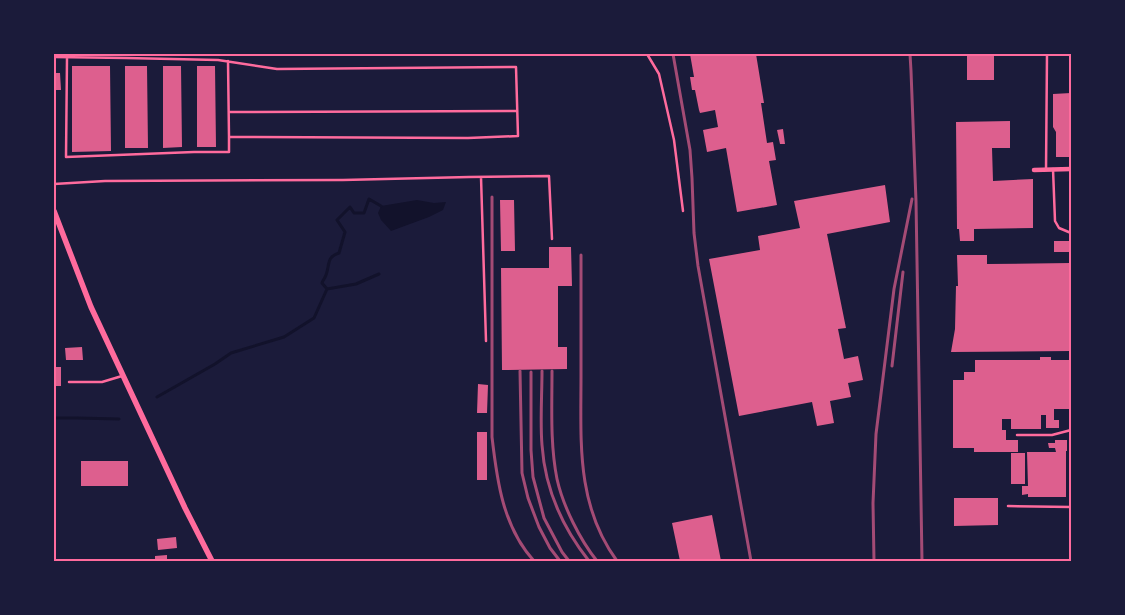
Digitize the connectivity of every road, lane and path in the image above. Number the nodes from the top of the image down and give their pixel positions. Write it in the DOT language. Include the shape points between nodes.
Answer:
graph roads {
  1 [pos="647,54"];
  2 [pos="1047,54"];
  3 [pos="54,58"];
  4 [pos="67,58"];
  5 [pos="228,61"];
  6 [pos="517,111"];
  7 [pos="229,112"];
  8 [pos="229,137"];
  9 [pos="1071,169"];
  10 [pos="1034,170"];
  11 [pos="1046,170"];
  12 [pos="1053,170"];
  13 [pos="482,177"];
  14 [pos="54,184"];
  15 [pos="683,211"];
  16 [pos="54,212"];
  17 [pos="1071,233"];
  18 [pos="552,239"];
  19 [pos="486,341"];
  20 [pos="123,375"];
  21 [pos="69,382"];
  22 [pos="1071,430"];
  23 [pos="1017,435"];
  24 [pos="1008,506"];
  25 [pos="1071,507"];
  26 [pos="212,561"];
  1 -- 15 [label="lane" via="659,74 674,140"];
  2 -- 11 [label="lane"];
  3 -- 4 [label="lane"];
  4 -- 5 [label="lane"];
  4 -- 8 [label="lane" via="66,157 229,152"];
  5 -- 6 [label="lane" via="277,69 516,67"];
  5 -- 7 [label="lane"];
  6 -- 7 [label="lane"];
  6 -- 8 [label="lane" via="518,136"];
  7 -- 8 [label="lane"];
  9 -- 12 [label="street"];
  10 -- 11 [label="street"];
  11 -- 12 [label="street"];
  12 -- 17 [label="lane" via="1055,221 1059,228"];
  13 -- 14 [label="lane"];
  13 -- 18 [label="lane" via="549,176"];
  13 -- 19 [label="lane"];
  16 -- 20 [label="street" via="91,307"];
  20 -- 21 [label="lane" via="102,382"];
  20 -- 26 [label="street"];
  22 -- 23 [label="lane" via="1052,435"];
  24 -- 25 [label="lane"];
}
